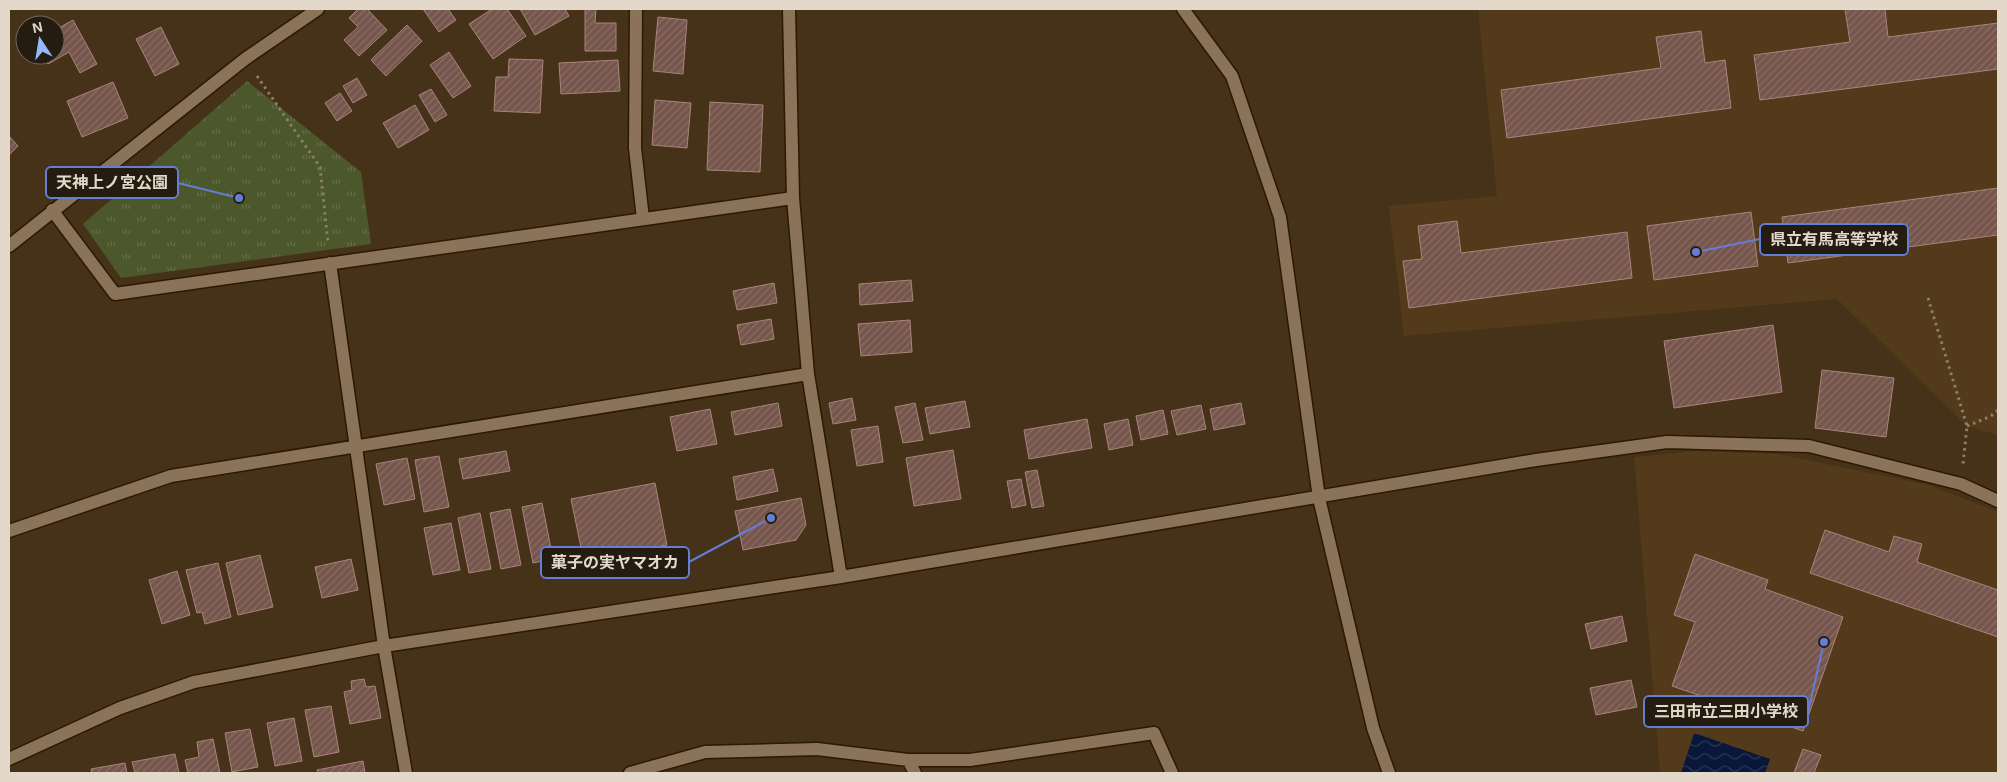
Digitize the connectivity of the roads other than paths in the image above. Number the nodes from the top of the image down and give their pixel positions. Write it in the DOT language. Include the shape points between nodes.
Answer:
graph roads {
  1 [pos="318,9"];
  2 [pos="636,9"];
  3 [pos="788,9"];
  4 [pos="1183,9"];
  5 [pos="793,198"];
  6 [pos="52,210"];
  7 [pos="643,219"];
  8 [pos="9,246"];
  9 [pos="330,264"];
  10 [pos="808,374"];
  11 [pos="355,446"];
  12 [pos="1319,498"];
  13 [pos="1998,501"];
  14 [pos="9,531"];
  15 [pos="841,577"];
  16 [pos="384,646"];
  17 [pos="9,759"];
  18 [pos="908,760"];
  19 [pos="406,773"];
  20 [pos="630,773"];
  21 [pos="915,773"];
  22 [pos="1172,773"];
  23 [pos="1389,773"];
  1 -- 6 [label="street" via="245,59"];
  2 -- 7 [label="street" via="635,148"];
  3 -- 5 [label="street"];
  4 -- 12 [label="street" via="1232,76 1280,217"];
  5 -- 7 [label="street"];
  5 -- 10 [label="street"];
  6 -- 8 [label="street"];
  6 -- 9 [label="street" via="114,294"];
  7 -- 9 [label="street"];
  9 -- 11 [label="street"];
  10 -- 11 [label="street"];
  10 -- 15 [label="street"];
  11 -- 14 [label="street" via="171,476"];
  11 -- 16 [label="street"];
  12 -- 13 [label="street" via="1536,460 1667,442 1809,446 1960,484"];
  12 -- 15 [label="street"];
  12 -- 23 [label="street" via="1373,728"];
  15 -- 16 [label="street"];
  16 -- 17 [label="street" via="194,682 120,708"];
  16 -- 19 [label="street"];
  18 -- 20 [label="street" via="817,749 704,752"];
  18 -- 21 [label="street"];
  18 -- 22 [label="street" via="970,760 1154,733"];
}
